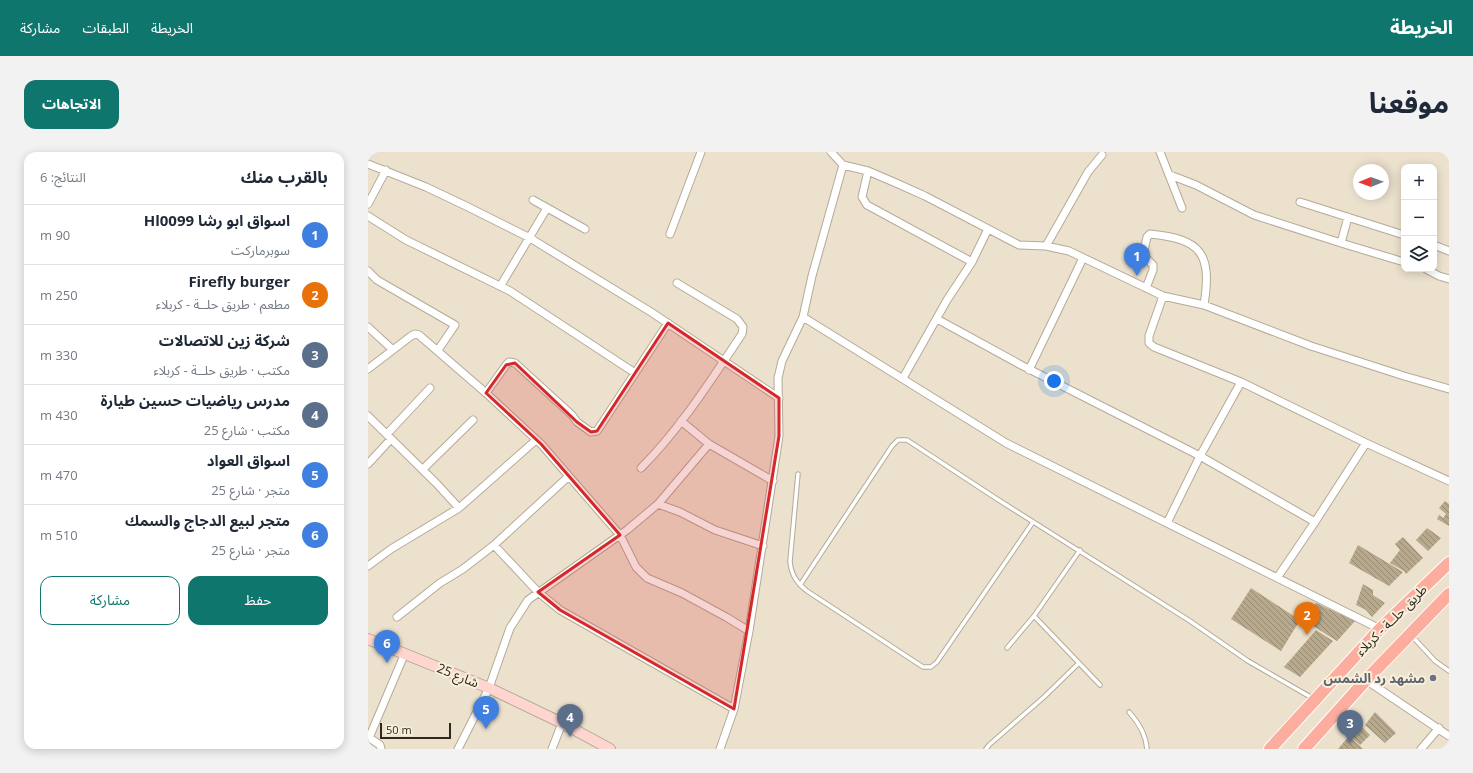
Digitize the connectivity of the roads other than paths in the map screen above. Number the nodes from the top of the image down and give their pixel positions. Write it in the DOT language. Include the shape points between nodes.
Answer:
graph roads {
  1 [pos="701,152"];
  2 [pos="831,152"];
  3 [pos="1160,152"];
  4 [pos="1102,155"];
  5 [pos="368,164"];
  6 [pos="843,165"];
  7 [pos="386,170"];
  8 [pos="868,171"];
  9 [pos="1170,175"];
  10 [pos="533,200"];
  11 [pos="1300,202"];
  12 [pos="368,204"];
  13 [pos="547,208"];
  14 [pos="1182,208"];
  15 [pos="368,216"];
  16 [pos="1348,218"];
  17 [pos="585,229"];
  18 [pos="988,229"];
  19 [pos="670,234"];
  20 [pos="1401,234"];
  21 [pos="530,238"];
  22 [pos="1341,243"];
  23 [pos="1046,246"];
  24 [pos="1437,246"];
  25 [pos="1449,251"];
  26 [pos="1083,258"];
  27 [pos="1401,261"];
  28 [pos="972,262"];
  29 [pos="368,271"];
  30 [pos="1432,272"];
  31 [pos="1449,279"];
  32 [pos="677,283"];
  33 [pos="500,285"];
  34 [pos="1146,288"];
  35 [pos="1163,296"];
  36 [pos="1204,305"];
  37 [pos="803,317"];
  38 [pos="937,319"];
  39 [pos="668,323"];
  40 [pos="368,327"];
  41 [pos="393,350"];
  42 [pos="438,350"];
  43 [pos="724,361"];
  44 [pos="368,369"];
  45 [pos="1029,370"];
  46 [pos="635,374"];
  47 [pos="903,378"];
  48 [pos="1241,382"];
  49 [pos="430,388"];
  50 [pos="1449,389"];
  51 [pos="486,393"];
  52 [pos="779,398"];
  53 [pos="368,416"];
  54 [pos="473,420"];
  55 [pos="681,421"];
  56 [pos="389,437"];
  57 [pos="536,440"];
  58 [pos="1366,443"];
  59 [pos="709,444"];
  60 [pos="1200,456"];
  61 [pos="368,464"];
  62 [pos="641,468"];
  63 [pos="423,469"];
  64 [pos="798,474"];
  65 [pos="569,476"];
  66 [pos="773,481"];
  67 [pos="1449,481"];
  68 [pos="658,504"];
  69 [pos="459,508"];
  70 [pos="1033,522"];
  71 [pos="1315,522"];
  72 [pos="1167,523"];
  73 [pos="620,535"];
  74 [pos="494,545"];
  75 [pos="763,546"];
  76 [pos="1080,550"];
  77 [pos="1449,562"];
  78 [pos="368,566"];
  79 [pos="1277,578"];
  80 [pos="800,585"];
  81 [pos="538,592"];
  82 [pos="1449,594"];
  83 [pos="1034,616"];
  84 [pos="397,617"];
  85 [pos="1380,629"];
  86 [pos="750,631"];
  87 [pos="1411,635"];
  88 [pos="368,639"];
  89 [pos="1007,648"];
  90 [pos="405,654"];
  91 [pos="1078,663"];
  92 [pos="1449,671"];
  93 [pos="1366,680"];
  94 [pos="1100,685"];
  95 [pos="489,688"];
  96 [pos="1315,700"];
  97 [pos="734,709"];
  98 [pos="1129,712"];
  99 [pos="562,723"];
  100 [pos="1439,728"];
  101 [pos="1449,736"];
  102 [pos="369,737"];
  103 [pos="380,748"];
  104 [pos="458,749"];
  105 [pos="552,749"];
  106 [pos="610,749"];
  107 [pos="720,749"];
  108 [pos="986,749"];
  109 [pos="1147,749"];
  110 [pos="1270,749"];
  111 [pos="1304,749"];
  112 [pos="1421,749"];
  1 -- 19 [label="street"];
  2 -- 6 [label="street"];
  3 -- 9 [label="street"];
  4 -- 23 [label="street" via="1088,172"];
  5 -- 7 [label="street"];
  6 -- 8 [label="street"];
  6 -- 37 [label="street"];
  7 -- 12 [label="street"];
  7 -- 21 [label="street"];
  8 -- 18 [label="street" via="925,196"];
  8 -- 28 [label="street" via="862,197 867,205"];
  9 -- 14 [label="street"];
  9 -- 22 [label="street" via="1196,185 1254,215"];
  10 -- 13 [label="street"];
  11 -- 16 [label="street"];
  13 -- 17 [label="street"];
  13 -- 21 [label="street"];
  15 -- 33 [label="street" via="406,240"];
  16 -- 20 [label="street"];
  16 -- 22 [label="street"];
  18 -- 23 [label="street" via="1019,245"];
  18 -- 28 [label="street"];
  21 -- 33 [label="street"];
  21 -- 39 [label="street"];
  22 -- 27 [label="street"];
  23 -- 26 [label="street" via="1070,251"];
  24 -- 25 [label="street"];
  26 -- 34 [label="street"];
  26 -- 45 [label="street"];
  28 -- 38 [label="street"];
  29 -- 42 [label="street" via="376,280 455,324"];
  30 -- 31 [label="street"];
  32 -- 43 [label="street" via="738,319 743,327 742,334"];
  33 -- 46 [label="street"];
  34 -- 35 [label="street"];
  34 -- 36 [label="street" via="1153,270 1153,265 1143,255 1147,237 1150,234 1165,236 1191,243 1203,257 1207,271"];
  35 -- 36 [label="street"];
  35 -- 48 [label="street" via="1148,336 1149,343"];
  36 -- 50 [label="street" via="1311,346"];
  37 -- 47 [label="street"];
  37 -- 52 [label="street" via="782,361 778,378"];
  38 -- 45 [label="street"];
  38 -- 47 [label="street"];
  39 -- 43 [label="street"];
  39 -- 46 [label="street"];
  40 -- 41 [label="street"];
  41 -- 42 [label="street" via="415,334"];
  41 -- 44 [label="street"];
  42 -- 51 [label="street"];
  43 -- 52 [label="street"];
  43 -- 55 [label="street"];
  45 -- 60 [label="street"];
  46 -- 51 [label="street" via="597,431 590,432 515,363 509,362 506,365"];
  47 -- 72 [label="street" via="1006,443"];
  48 -- 58 [label="street"];
  48 -- 60 [label="street"];
  49 -- 56 [label="street"];
  51 -- 57 [label="street"];
  52 -- 66 [label="street" via="779,436"];
  53 -- 56 [label="street"];
  54 -- 63 [label="street"];
  55 -- 59 [label="street"];
  55 -- 62 [label="street" via="660,449"];
  56 -- 61 [label="street"];
  56 -- 63 [label="street"];
  57 -- 65 [label="street"];
  57 -- 69 [label="street"];
  58 -- 67 [label="street"];
  58 -- 71 [label="street"];
  59 -- 66 [label="street"];
  59 -- 68 [label="street"];
  60 -- 71 [label="street"];
  60 -- 72 [label="street"];
  63 -- 69 [label="street"];
  64 -- 80 [label="lane" via="790,561 793,575"];
  65 -- 73 [label="street"];
  65 -- 74 [label="street"];
  66 -- 75 [label="street"];
  68 -- 73 [label="street"];
  68 -- 75 [label="street" via="715,530"];
  69 -- 78 [label="street"];
  70 -- 76 [label="lane"];
  70 -- 80 [label="lane" via="937,662 931,667 923,667"];
  70 -- 80 [label="lane" via="907,440 898,440"];
  71 -- 79 [label="street"];
  72 -- 79 [label="street"];
  73 -- 81 [label="street"];
  73 -- 86 [label="street" via="636,567 647,578 682,593"];
  74 -- 81 [label="street"];
  74 -- 84 [label="street"];
  75 -- 86 [label="street"];
  76 -- 83 [label="lane"];
  76 -- 96 [label="lane" via="1248,660"];
  77 -- 85 [label="main road, طريق حلــة - كربلاء"];
  79 -- 85 [label="street"];
  81 -- 95 [label="street" via="528,600 510,628"];
  81 -- 97 [label="street" via="560,610"];
  82 -- 87 [label="main road, طريق حلــة - كربلاء"];
  83 -- 89 [label="lane"];
  83 -- 91 [label="lane"];
  85 -- 96 [label="main road, طريق حلــة - كربلاء"];
  86 -- 97 [label="street"];
  87 -- 92 [label="lane" via="1435,661"];
  87 -- 93 [label="main road, طريق حلــة - كربلاء"];
  88 -- 90 [label="street, شارع 25"];
  90 -- 95 [label="street, شارع 25"];
  90 -- 102 [label="street"];
  91 -- 94 [label="lane"];
  91 -- 108 [label="lane"];
  93 -- 100 [label="street"];
  93 -- 111 [label="main road, طريق حلــة - كربلاء"];
  95 -- 99 [label="street, شارع 25"];
  95 -- 104 [label="street"];
  96 -- 110 [label="main road, طريق حلــة - كربلاء"];
  97 -- 107 [label="street"];
  98 -- 109 [label="lane" via="1141,727"];
  99 -- 105 [label="street"];
  99 -- 106 [label="street, شارع 25"];
  100 -- 101 [label="street"];
  100 -- 112 [label="street"];
  102 -- 103 [label="street"];
}
